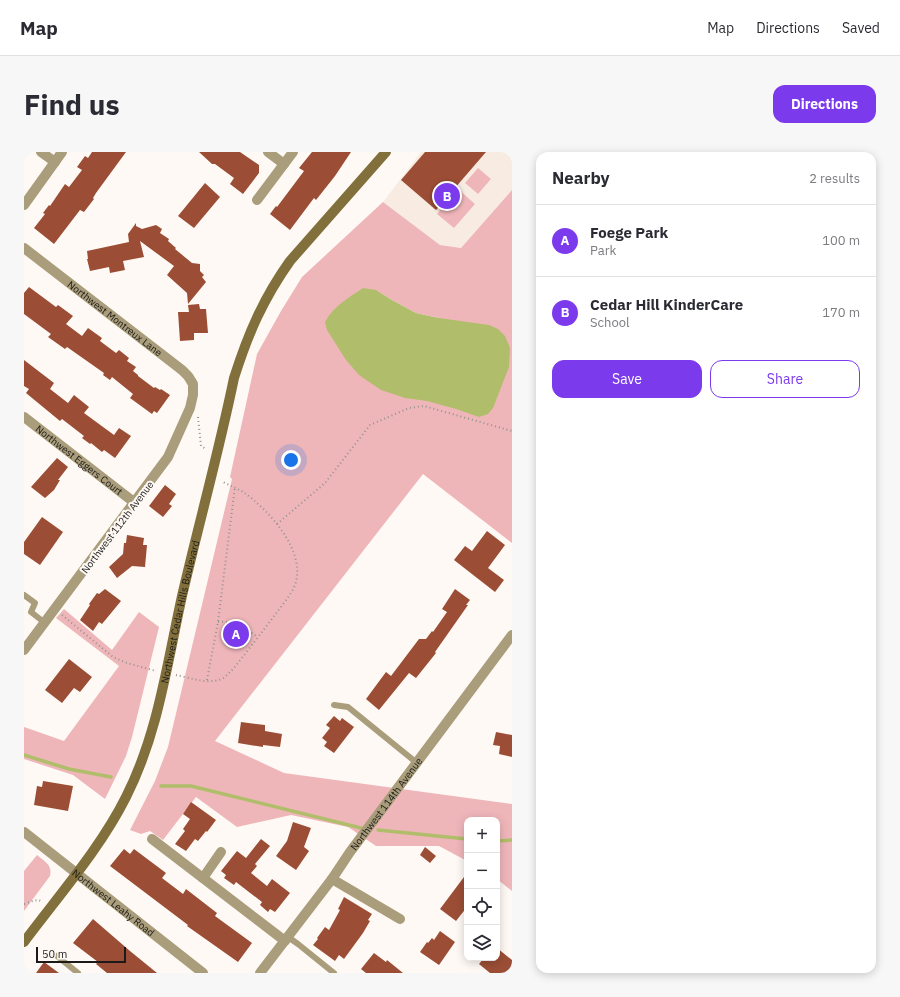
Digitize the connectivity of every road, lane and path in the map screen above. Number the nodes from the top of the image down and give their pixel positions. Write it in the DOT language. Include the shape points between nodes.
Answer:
graph roads {
  1 [pos="41,152"];
  2 [pos="62,152"];
  3 [pos="268,152"];
  4 [pos="293,152"];
  5 [pos="386,152"];
  6 [pos="55,162"];
  7 [pos="284,164"];
  8 [pos="257,200"];
  9 [pos="24,205"];
  10 [pos="24,248"];
  11 [pos="193,395"];
  12 [pos="190,408"];
  13 [pos="24,417"];
  14 [pos="512,431"];
  15 [pos="216,455"];
  16 [pos="210,478"];
  17 [pos="236,488"];
  18 [pos="135,503"];
  19 [pos="278,524"];
  20 [pos="24,595"];
  21 [pos="54,610"];
  22 [pos="218,622"];
  23 [pos="44,623"];
  24 [pos="512,635"];
  25 [pos="258,638"];
  26 [pos="24,650"];
  27 [pos="121,661"];
  28 [pos="200,680"];
  29 [pos="208,680"];
  30 [pos="334,705"];
  31 [pos="417,763"];
  32 [pos="24,832"];
  33 [pos="152,839"];
  34 [pos="222,852"];
  35 [pos="77,873"];
  36 [pos="202,878"];
  37 [pos="332,879"];
  38 [pos="24,904"];
  39 [pos="51,907"];
  40 [pos="400,919"];
  41 [pos="286,939"];
  42 [pos="24,942"];
  43 [pos="57,956"];
  44 [pos="78,973"];
  45 [pos="204,973"];
  46 [pos="260,973"];
  47 [pos="334,973"];
  1 -- 6 [label="street"];
  2 -- 6 [label="street"];
  3 -- 7 [label="street"];
  4 -- 7 [label="street"];
  5 -- 15 [label="main road, Northwest Cedar Hills Boulevard" via="290,261 265,299 242,351"];
  6 -- 9 [label="street"];
  7 -- 8 [label="street"];
  10 -- 11 [label="street, Northwest Montreux Lane" via="182,370 193,384"];
  11 -- 12 [label="street, Northwest 112th Avenue"];
  12 -- 15 [label="path" via="198,418 201,446"];
  12 -- 18 [label="street, Northwest 112th Avenue" via="168,457"];
  13 -- 18 [label="street, Northwest Eggers Court"];
  14 -- 19 [label="path" via="424,406 409,408 370,425 325,483"];
  15 -- 16 [label="main road, Northwest Cedar Hills Boulevard"];
  16 -- 17 [label="path"];
  16 -- 35 [label="main road, Northwest Cedar Hills Boulevard" via="146,750 114,819"];
  17 -- 19 [label="path" via="256,502"];
  17 -- 22 [label="path"];
  18 -- 21 [label="street, Northwest 112th Avenue"];
  19 -- 25 [label="path" via="296,558 295,586"];
  20 -- 23 [label="lane" via="35,604 31,612"];
  21 -- 23 [label="street, Northwest 112th Avenue"];
  21 -- 27 [label="path"];
  22 -- 25 [label="path" via="224,621 240,626"];
  22 -- 29 [label="path"];
  23 -- 26 [label="street, Northwest 112th Avenue"];
  24 -- 31 [label="street, Northwest 114th Avenue"];
  25 -- 29 [label="path" via="226,676 218,680"];
  28 -- 29 [label="path"];
  30 -- 31 [label="lane" via="348,707"];
  31 -- 37 [label="street, Northwest 114th Avenue"];
  32 -- 35 [label="street, Northwest Leahy Road"];
  33 -- 36 [label="street"];
  34 -- 36 [label="street"];
  35 -- 39 [label="main road, Northwest Cedar Hills Boulevard"];
  35 -- 45 [label="street, Northwest Leahy Road"];
  36 -- 41 [label="street"];
  37 -- 40 [label="street"];
  37 -- 41 [label="street, Northwest 114th Avenue"];
  38 -- 39 [label="path" via="39,900"];
  39 -- 42 [label="main road, Northwest Cedar Hills Boulevard"];
  41 -- 46 [label="street, Northwest 114th Avenue"];
  41 -- 47 [label="lane" via="298,944"];
  43 -- 44 [label="lane"];
}
